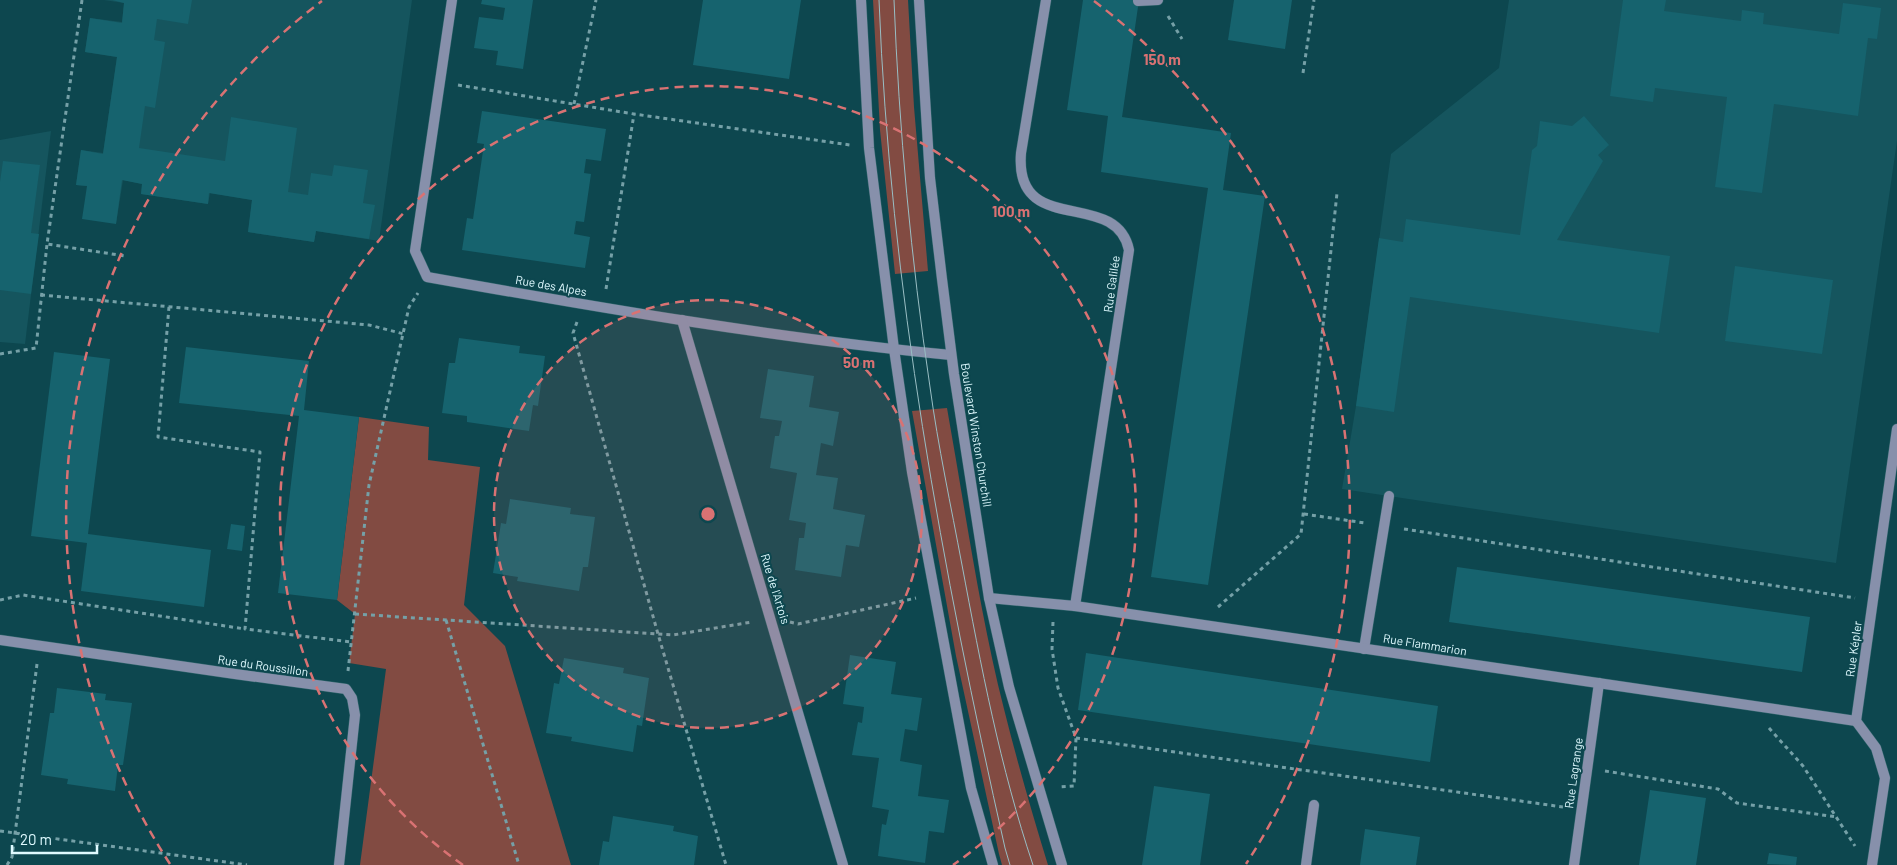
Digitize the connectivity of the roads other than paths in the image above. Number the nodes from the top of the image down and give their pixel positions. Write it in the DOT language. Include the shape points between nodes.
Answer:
graph roads {
  1 [pos="452,0"];
  2 [pos="861,0"];
  3 [pos="919,0"];
  4 [pos="1046,0"];
  5 [pos="1158,0"];
  6 [pos="1138,1"];
  7 [pos="682,320"];
  8 [pos="894,350"];
  9 [pos="951,355"];
  10 [pos="1897,429"];
  11 [pos="1894,470"];
  12 [pos="1389,496"];
  13 [pos="989,598"];
  14 [pos="1075,606"];
  15 [pos="0,640"];
  16 [pos="1364,648"];
  17 [pos="1600,684"];
  18 [pos="1856,721"];
  19 [pos="1314,805"];
  20 [pos="339,865"];
  21 [pos="843,865"];
  22 [pos="993,865"];
  23 [pos="1062,865"];
  24 [pos="1306,865"];
  25 [pos="1574,865"];
  26 [pos="1872,865"];
  1 -- 7 [label="street, Rue des Alpes" via="415,252 427,277"];
  2 -- 8 [label="street" via="869,148"];
  3 -- 9 [label="street, Boulevard Winston Churchill" via="930,178"];
  4 -- 14 [label="street, Rue Galilée" via="1020,171 1037,199 1050,207 1103,218 1121,233 1129,250"];
  5 -- 6 [label="street"];
  7 -- 8 [label="street, Rue des Alpes"];
  7 -- 21 [label="street, Rue de l'Artois"];
  8 -- 9 [label="street, Rue des Alpes"];
  8 -- 22 [label="street" via="912,472 971,788"];
  9 -- 13 [label="street, Boulevard Winston Churchill"];
  10 -- 11 [label="street, Rue Képler"];
  11 -- 18 [label="street, Rue Képler"];
  12 -- 16 [label="street"];
  13 -- 14 [label="street, Rue Flammarion"];
  13 -- 23 [label="street, Boulevard Winston Churchill" via="1009,687"];
  14 -- 16 [label="street, Rue Flammarion"];
  15 -- 20 [label="street, Rue du Roussillon" via="346,689 352,698 355,715"];
  16 -- 17 [label="street, Rue Flammarion"];
  17 -- 18 [label="street, Rue Flammarion"];
  17 -- 25 [label="street, Rue Lagrange"];
  18 -- 26 [label="street" via="1876,748 1885,778"];
  19 -- 24 [label="street"];
}
